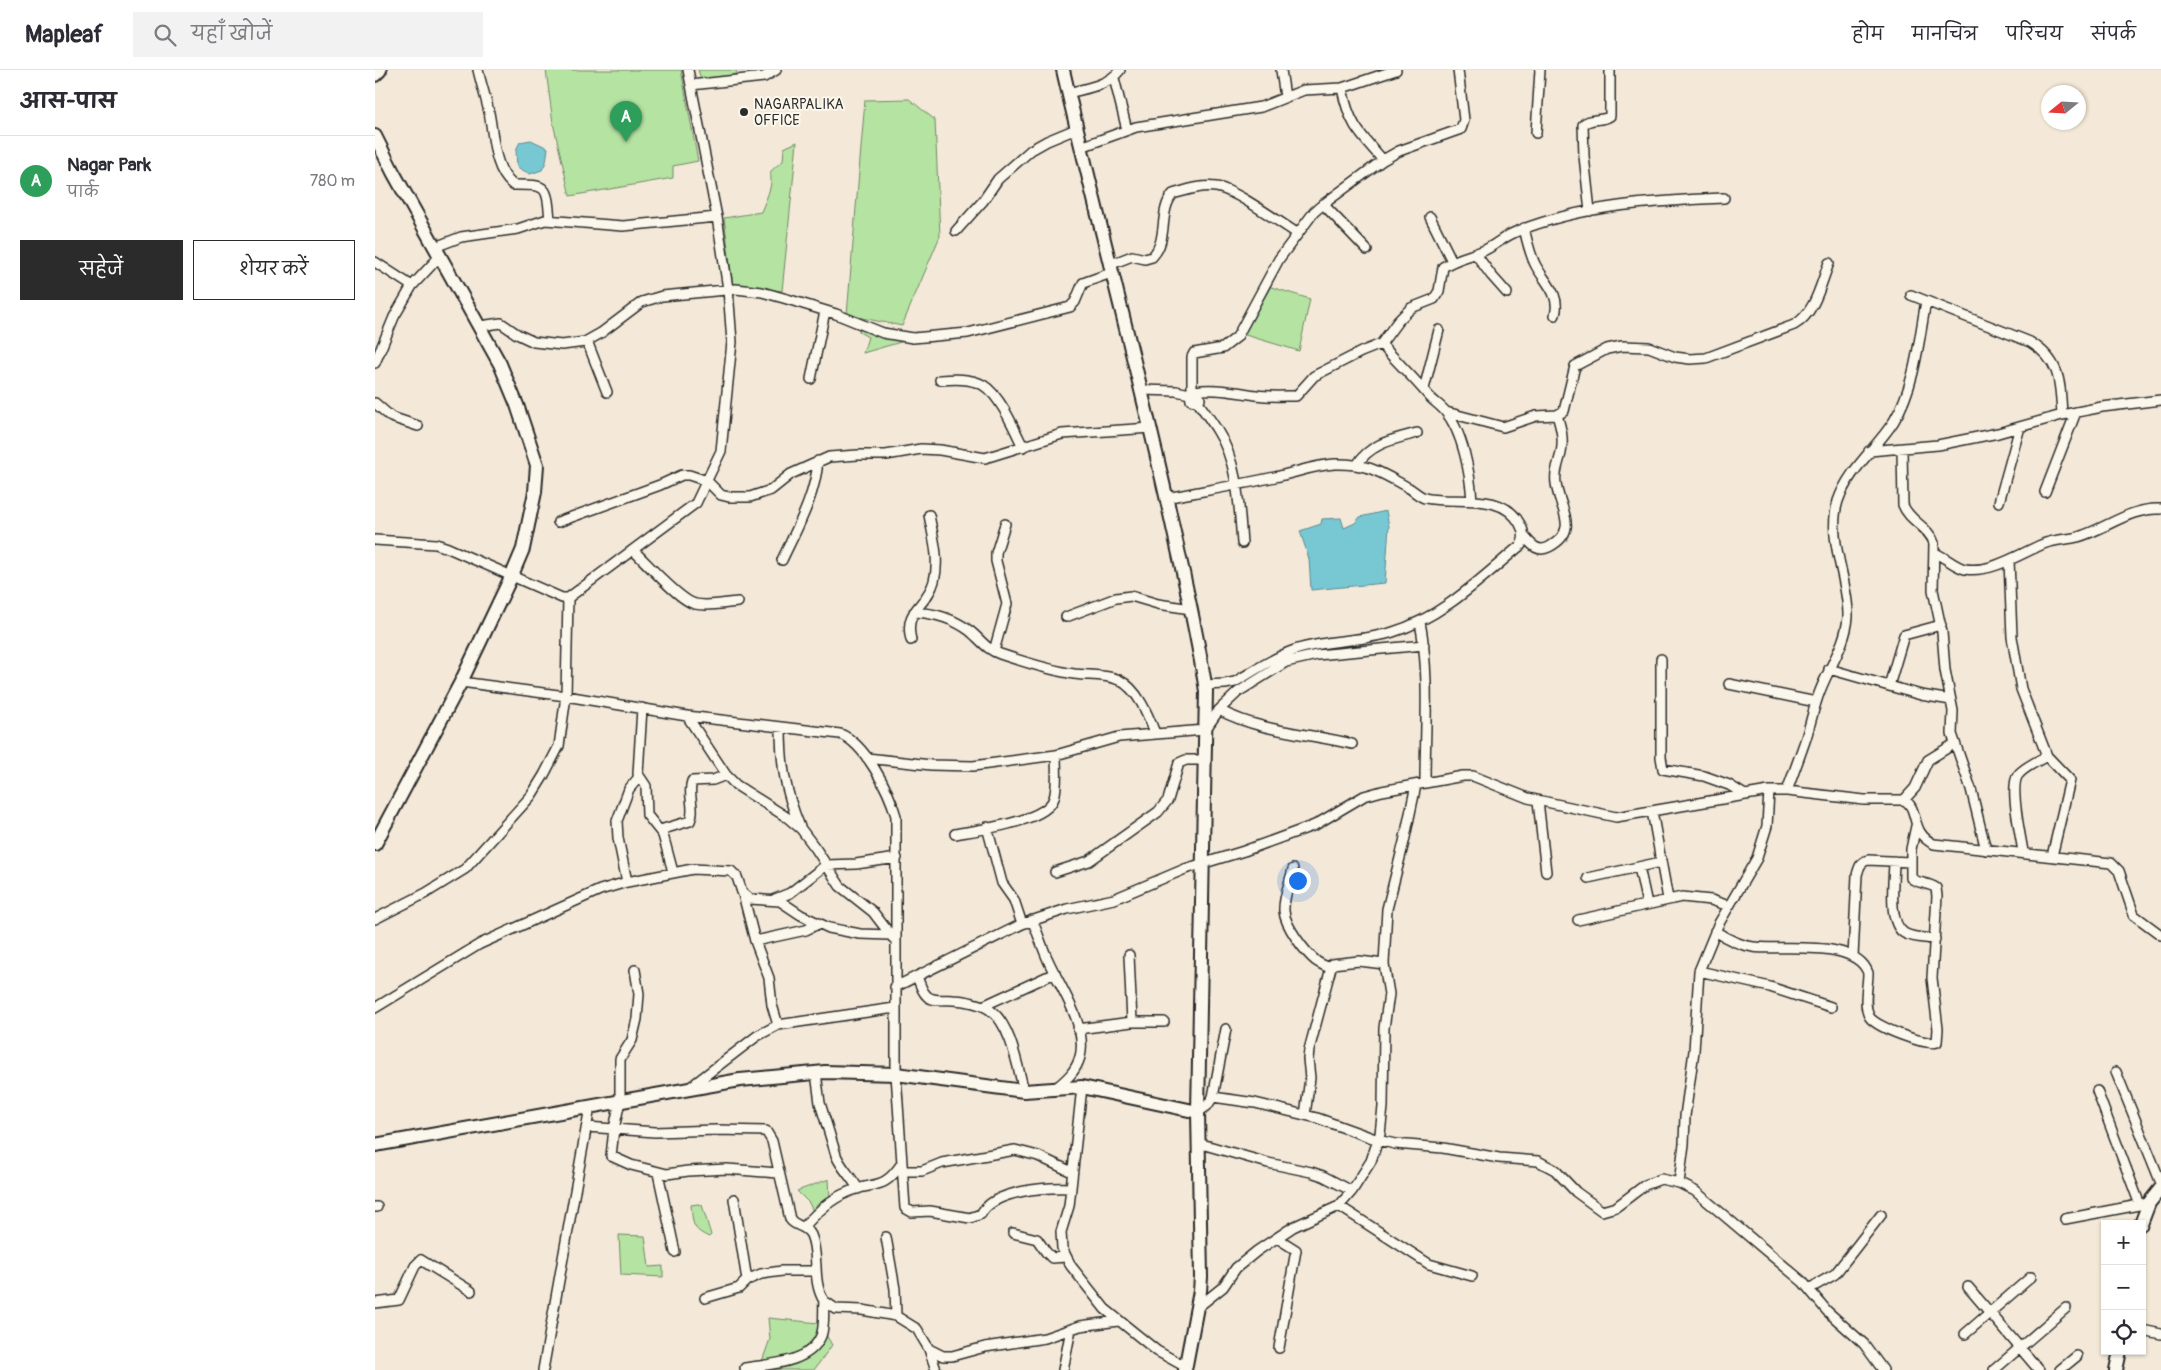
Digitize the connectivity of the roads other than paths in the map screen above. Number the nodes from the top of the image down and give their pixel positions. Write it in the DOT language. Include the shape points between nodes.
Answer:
graph roads {
  1 [pos="380,70"];
  2 [pos="478,70"];
  3 [pos="688,70"];
  4 [pos="776,70"];
  5 [pos="1063,70"];
  6 [pos="1281,70"];
  7 [pos="1396,70"];
  8 [pos="1458,70"];
  9 [pos="1540,70"];
  10 [pos="1610,70"];
  11 [pos="1117,74"];
  12 [pos="375,75"];
  13 [pos="691,85"];
  14 [pos="1342,88"];
  15 [pos="1068,93"];
  16 [pos="1285,98"];
  17 [pos="1076,129"];
  18 [pos="1127,130"];
  19 [pos="1536,133"];
  20 [pos="375,136"];
  21 [pos="1081,147"];
  22 [pos="1383,160"];
  23 [pos="1724,198"];
  24 [pos="1323,204"];
  25 [pos="1590,211"];
  26 [pos="717,217"];
  27 [pos="1430,217"];
  28 [pos="550,220"];
  29 [pos="1524,228"];
  30 [pos="955,232"];
  31 [pos="1298,234"];
  32 [pos="1367,250"];
  33 [pos="437,251"];
  34 [pos="1475,253"];
  35 [pos="1452,261"];
  36 [pos="375,262"];
  37 [pos="1829,263"];
  38 [pos="1110,269"];
  39 [pos="412,286"];
  40 [pos="728,290"];
  41 [pos="1507,293"];
  42 [pos="1911,295"];
  43 [pos="1927,301"];
  44 [pos="825,311"];
  45 [pos="1555,315"];
  46 [pos="480,326"];
  47 [pos="1439,330"];
  48 [pos="587,341"];
  49 [pos="1381,344"];
  50 [pos="375,363"];
  51 [pos="811,379"];
  52 [pos="940,380"];
  53 [pos="1141,390"];
  54 [pos="1424,390"];
  55 [pos="607,392"];
  56 [pos="1194,394"];
  57 [pos="2161,400"];
  58 [pos="375,403"];
  59 [pos="1446,412"];
  60 [pos="2076,412"];
  61 [pos="1557,415"];
  62 [pos="2062,415"];
  63 [pos="418,426"];
  64 [pos="2020,427"];
  65 [pos="1151,428"];
  66 [pos="1417,432"];
  67 [pos="1023,448"];
  68 [pos="1902,450"];
  69 [pos="1869,451"];
  70 [pos="818,462"];
  71 [pos="1357,465"];
  72 [pos="707,481"];
  73 [pos="1236,485"];
  74 [pos="2045,492"];
  75 [pos="1166,498"];
  76 [pos="1472,500"];
  77 [pos="1999,502"];
  78 [pos="2161,510"];
  79 [pos="929,515"];
  80 [pos="558,522"];
  81 [pos="1005,524"];
  82 [pos="1524,536"];
  83 [pos="375,540"];
  84 [pos="1242,543"];
  85 [pos="633,550"];
  86 [pos="1935,553"];
  87 [pos="782,560"];
  88 [pos="2009,560"];
  89 [pos="512,575"];
  90 [pos="568,598"];
  91 [pos="738,602"];
  92 [pos="1191,609"];
  93 [pos="914,612"];
  94 [pos="1066,617"];
  95 [pos="1420,623"];
  96 [pos="1941,625"];
  97 [pos="911,640"];
  98 [pos="1424,642"];
  99 [pos="994,651"];
  100 [pos="1661,659"];
  101 [pos="1829,670"];
  102 [pos="461,682"];
  103 [pos="1729,684"];
  104 [pos="1205,685"];
  105 [pos="1889,686"];
  106 [pos="566,696"];
  107 [pos="1951,700"];
  108 [pos="1816,702"];
  109 [pos="642,708"];
  110 [pos="1219,710"];
  111 [pos="687,716"];
  112 [pos="781,727"];
  113 [pos="1205,730"];
  114 [pos="1155,733"];
  115 [pos="1352,744"];
  116 [pos="1954,744"];
  117 [pos="1055,755"];
  118 [pos="2047,756"];
  119 [pos="867,758"];
  120 [pos="1204,760"];
  121 [pos="726,775"];
  122 [pos="639,777"];
  123 [pos="1421,784"];
  124 [pos="1769,791"];
  125 [pos="1787,791"];
  126 [pos="1745,795"];
  127 [pos="1904,800"];
  128 [pos="1542,802"];
  129 [pos="1652,811"];
  130 [pos="1916,826"];
  131 [pos="987,828"];
  132 [pos="660,830"];
  133 [pos="801,830"];
  134 [pos="955,834"];
  135 [pos="375,844"];
  136 [pos="1986,850"];
  137 [pos="2023,852"];
  138 [pos="2052,856"];
  139 [pos="897,858"];
  140 [pos="1894,861"];
  141 [pos="1661,862"];
  142 [pos="1910,862"];
  143 [pos="1204,864"];
  144 [pos="826,865"];
  145 [pos="1639,867"];
  146 [pos="1293,869"];
  147 [pos="673,872"];
  148 [pos="1055,872"];
  149 [pos="1546,872"];
  150 [pos="1588,878"];
  151 [pos="627,882"];
  152 [pos="742,892"];
  153 [pos="775,899"];
  154 [pos="1668,899"];
  155 [pos="1647,904"];
  156 [pos="1729,906"];
  157 [pos="375,919"];
  158 [pos="1032,920"];
  159 [pos="1578,920"];
  160 [pos="818,924"];
  161 [pos="1022,924"];
  162 [pos="1715,931"];
  163 [pos="2161,935"];
  164 [pos="892,937"];
  165 [pos="1935,939"];
  166 [pos="755,941"];
  167 [pos="1129,956"];
  168 [pos="1853,957"];
  169 [pos="1383,964"];
  170 [pos="1330,968"];
  171 [pos="635,970"];
  172 [pos="1699,971"];
  173 [pos="1055,973"];
  174 [pos="917,976"];
  175 [pos="895,987"];
  176 [pos="983,1006"];
  177 [pos="1831,1007"];
  178 [pos="375,1008"];
  179 [pos="895,1008"];
  180 [pos="1132,1022"];
  181 [pos="1164,1022"];
  182 [pos="778,1025"];
  183 [pos="1078,1029"];
  184 [pos="1226,1029"];
  185 [pos="2116,1072"];
  186 [pos="816,1073"];
  187 [pos="896,1074"];
  188 [pos="1057,1087"];
  189 [pos="1082,1087"];
  190 [pos="686,1090"];
  191 [pos="1024,1091"];
  192 [pos="2097,1091"];
  193 [pos="1213,1097"];
  194 [pos="620,1101"];
  195 [pos="590,1107"];
  196 [pos="1198,1112"];
  197 [pos="1305,1115"];
  198 [pos="587,1127"];
  199 [pos="614,1129"];
  200 [pos="1378,1140"];
  201 [pos="1198,1143"];
  202 [pos="375,1144"];
  203 [pos="903,1167"];
  204 [pos="1073,1172"];
  205 [pos="658,1173"];
  206 [pos="778,1173"];
  207 [pos="1679,1183"];
  208 [pos="2161,1184"];
  209 [pos="1071,1188"];
  210 [pos="2161,1188"];
  211 [pos="858,1189"];
  212 [pos="1352,1191"];
  213 [pos="734,1199"];
  214 [pos="2145,1204"];
  215 [pos="1339,1206"];
  216 [pos="1881,1215"];
  217 [pos="2065,1219"];
  218 [pos="2142,1220"];
  219 [pos="804,1227"];
  220 [pos="1013,1233"];
  221 [pos="886,1237"];
  222 [pos="1277,1238"];
  223 [pos="675,1252"];
  224 [pos="1066,1257"];
  225 [pos="815,1271"];
  226 [pos="1472,1276"];
  227 [pos="2031,1277"];
  228 [pos="747,1280"];
  229 [pos="1968,1287"];
  230 [pos="1809,1289"];
  231 [pos="471,1291"];
  232 [pos="705,1298"];
  233 [pos="823,1301"];
  234 [pos="375,1303"];
  235 [pos="1198,1307"];
  236 [pos="2066,1308"];
  237 [pos="1990,1312"];
  238 [pos="896,1316"];
  239 [pos="1118,1321"];
  240 [pos="1071,1329"];
  241 [pos="2146,1331"];
  242 [pos="1965,1334"];
  243 [pos="2161,1334"];
  244 [pos="1279,1348"];
  245 [pos="2020,1348"];
  246 [pos="929,1349"];
  247 [pos="2119,1355"];
  248 [pos="2077,1356"];
  249 [pos="745,1368"];
  250 [pos="1186,1368"];
  251 [pos="543,1370"];
  252 [pos="936,1370"];
  253 [pos="1063,1370"];
  254 [pos="1883,1370"];
  255 [pos="1994,1370"];
  256 [pos="2039,1370"];
  257 [pos="2060,1370"];
  258 [pos="2116,1370"];
  1 -- 12 [label="street"];
  2 -- 28 [label="street" via="498,161 506,179 513,184 541,186 546,194"];
  3 -- 13 [label="street"];
  4 -- 13 [label="street" via="764,77"];
  5 -- 15 [label="street"];
  6 -- 16 [label="street"];
  7 -- 14 [label="street"];
  8 -- 22 [label="street" via="1464,120 1461,129 1399,150"];
  9 -- 19 [label="street"];
  10 -- 25 [label="street" via="1610,116 1583,125"];
  11 -- 15 [label="street" via="1103,83"];
  11 -- 18 [label="street"];
  13 -- 26 [label="street"];
  14 -- 16 [label="street" via="1304,90"];
  14 -- 22 [label="street" via="1354,126"];
  15 -- 17 [label="street"];
  16 -- 18 [label="street" via="1261,107"];
  17 -- 21 [label="street"];
  17 -- 30 [label="street" via="1031,150 998,179"];
  18 -- 21 [label="street"];
  20 -- 33 [label="street"];
  21 -- 38 [label="street"];
  22 -- 24 [label="street"];
  23 -- 25 [label="street" via="1625,205"];
  24 -- 31 [label="street"];
  24 -- 32 [label="street"];
  25 -- 29 [label="street"];
  26 -- 28 [label="street" via="623,226"];
  26 -- 40 [label="street"];
  27 -- 35 [label="street"];
  28 -- 33 [label="street" via="518,229 461,237"];
  29 -- 34 [label="street"];
  29 -- 45 [label="street" via="1536,267 1553,292 1557,309"];
  31 -- 38 [label="street" via="1229,190 1216,186 1200,187 1173,194 1167,204 1160,245 1152,257 1132,256"];
  31 -- 56 [label="street" via="1279,259 1237,337 1223,348 1194,353"];
  33 -- 39 [label="street"];
  33 -- 46 [label="street"];
  34 -- 35 [label="street"];
  34 -- 41 [label="street"];
  35 -- 49 [label="street" via="1443,267 1438,296 1411,308"];
  36 -- 39 [label="street"];
  37 -- 61 [label="street" via="1803,320 1706,358 1675,357 1639,345 1607,350 1575,366 1565,411"];
  38 -- 44 [label="street" via="1083,283 1070,307 949,336 913,338 883,333"];
  38 -- 53 [label="street"];
  39 -- 50 [label="street" via="394,317"];
  40 -- 44 [label="street" via="762,292"];
  40 -- 48 [label="street" via="662,296 642,302"];
  40 -- 72 [label="street" via="732,342 721,451"];
  42 -- 43 [label="street"];
  43 -- 62 [label="street" via="2043,350 2057,374"];
  43 -- 69 [label="street" via="1918,350 1902,405 1887,431"];
  44 -- 51 [label="street"];
  46 -- 48 [label="street" via="501,324 534,342 562,344"];
  46 -- 89 [label="street" via="517,405 537,465 523,549"];
  47 -- 54 [label="street"];
  48 -- 55 [label="street"];
  49 -- 54 [label="street"];
  49 -- 56 [label="street" via="1314,376 1296,396 1256,395 1233,390"];
  52 -- 67 [label="street" via="973,381 987,388 1007,414"];
  53 -- 56 [label="street"];
  53 -- 65 [label="street"];
  54 -- 59 [label="street"];
  56 -- 73 [label="street" via="1218,431 1233,466"];
  57 -- 60 [label="street"];
  58 -- 63 [label="street" via="391,417"];
  59 -- 61 [label="street" via="1501,427 1536,416"];
  59 -- 76 [label="street" via="1465,456"];
  60 -- 62 [label="street"];
  60 -- 74 [label="street"];
  61 -- 82 [label="street" via="1563,443 1555,483 1566,518 1566,529 1557,542 1543,549 1537,549"];
  62 -- 64 [label="street"];
  64 -- 68 [label="street"];
  64 -- 77 [label="street"];
  65 -- 67 [label="street" via="1062,434"];
  65 -- 75 [label="street"];
  66 -- 71 [label="street" via="1375,447"];
  67 -- 70 [label="street" via="985,458 921,449 886,455 836,456"];
  68 -- 69 [label="street"];
  68 -- 86 [label="street" via="1903,505 1933,539"];
  69 -- 101 [label="street" via="1846,483 1835,517 1848,616 1842,642"];
  70 -- 72 [label="street" via="791,474 771,490 750,497 721,495"];
  70 -- 87 [label="street" via="807,506"];
  71 -- 73 [label="street" via="1311,467"];
  71 -- 76 [label="street" via="1376,469 1427,498"];
  72 -- 80 [label="street" via="681,475"];
  72 -- 85 [label="street" via="696,503"];
  73 -- 75 [label="street"];
  73 -- 84 [label="street"];
  75 -- 92 [label="street"];
  76 -- 82 [label="street" via="1509,510"];
  78 -- 88 [label="street" via="2136,512 2093,532 2043,544"];
  79 -- 93 [label="street" via="937,558 934,578 931,589"];
  81 -- 99 [label="street" via="996,561 1007,604"];
  82 -- 95 [label="street" via="1521,545 1457,598"];
  83 -- 89 [label="street" via="436,544"];
  85 -- 90 [label="street"];
  85 -- 91 [label="street" via="691,603"];
  86 -- 88 [label="street" via="1967,569 1981,569"];
  86 -- 96 [label="street" via="1933,590"];
  88 -- 118 [label="street" via="2010,618 2017,670 2025,702"];
  89 -- 90 [label="street"];
  89 -- 102 [label="street"];
  90 -- 106 [label="street"];
  92 -- 94 [label="street" via="1131,596 1116,598"];
  92 -- 104 [label="street"];
  93 -- 97 [label="street" via="909,624"];
  93 -- 99 [label="street" via="955,621"];
  95 -- 98 [label="street"];
  95 -- 104 [label="street" via="1385,634 1296,650 1235,682"];
  96 -- 105 [label="street" via="1903,635"];
  96 -- 107 [label="street"];
  98 -- 110 [label="street" via="1300,657 1282,664 1238,692"];
  98 -- 123 [label="street"];
  99 -- 114 [label="street" via="1060,671 1119,680 1135,694"];
  100 -- 126 [label="street" via="1663,769 1704,776"];
  101 -- 105 [label="street"];
  101 -- 108 [label="street"];
  102 -- 106 [label="street"];
  102 -- 135 [label="street"];
  103 -- 108 [label="street"];
  104 -- 113 [label="street"];
  105 -- 107 [label="street"];
  106 -- 109 [label="street"];
  106 -- 157 [label="street" via="559,746 531,796 465,869"];
  107 -- 116 [label="street"];
  108 -- 125 [label="street"];
  109 -- 111 [label="street"];
  109 -- 122 [label="street"];
  110 -- 113 [label="street"];
  110 -- 115 [label="street" via="1270,730 1326,737"];
  111 -- 112 [label="street"];
  111 -- 121 [label="street"];
  112 -- 119 [label="street" via="840,734 848,737"];
  112 -- 133 [label="street" via="783,773"];
  113 -- 114 [label="street"];
  113 -- 120 [label="street"];
  114 -- 117 [label="street" via="1108,739"];
  116 -- 127 [label="street" via="1929,760 1915,788"];
  116 -- 136 [label="street" via="1971,788"];
  117 -- 119 [label="street" via="973,766"];
  117 -- 131 [label="street" via="1054,800 1048,807 1035,815"];
  118 -- 137 [label="street" via="2022,771 2015,780"];
  118 -- 138 [label="street" via="2070,780"];
  119 -- 139 [label="street" via="893,805"];
  120 -- 143 [label="street"];
  120 -- 148 [label="street" via="1186,760 1179,764 1167,800 1158,812 1089,861"];
  121 -- 132 [label="street" via="713,780 692,780 690,821"];
  121 -- 133 [label="street"];
  122 -- 132 [label="street" via="646,786 647,815"];
  122 -- 151 [label="street" via="629,789 617,822"];
  123 -- 128 [label="street" via="1473,776 1508,792"];
  123 -- 143 [label="street" via="1371,793 1315,825"];
  123 -- 169 [label="street" via="1387,909"];
  124 -- 125 [label="street"];
  124 -- 126 [label="street"];
  124 -- 156 [label="street" via="1767,826 1761,846"];
  125 -- 127 [label="street" via="1864,800"];
  126 -- 129 [label="street"];
  127 -- 130 [label="street" via="1911,808"];
  128 -- 129 [label="street" via="1616,817"];
  128 -- 149 [label="street"];
  129 -- 141 [label="street"];
  130 -- 136 [label="street" via="1926,840 1934,844"];
  130 -- 142 [label="street"];
  131 -- 134 [label="street"];
  131 -- 161 [label="street" via="1002,882"];
  132 -- 147 [label="street"];
  133 -- 144 [label="street"];
  136 -- 137 [label="street"];
  137 -- 138 [label="street"];
  138 -- 163 [label="street" via="2111,863 2119,870 2134,916"];
  139 -- 144 [label="street"];
  139 -- 164 [label="street"];
  140 -- 142 [label="street"];
  140 -- 165 [label="street" via="1893,909 1899,928 1912,936"];
  140 -- 168 [label="street" via="1868,860 1859,866"];
  141 -- 145 [label="street"];
  141 -- 154 [label="street"];
  142 -- 165 [label="street" via="1911,878 1936,888"];
  143 -- 158 [label="street" via="1114,899"];
  143 -- 196 [label="street"];
  144 -- 153 [label="street" via="790,893"];
  144 -- 164 [label="street" via="840,886 873,912"];
  145 -- 150 [label="street"];
  145 -- 155 [label="street"];
  146 -- 170 [label="street" via="1285,917 1308,953 1316,962"];
  147 -- 151 [label="street"];
  147 -- 152 [label="street" via="693,869 731,871 737,877"];
  151 -- 178 [label="street" via="601,890 480,944"];
  152 -- 153 [label="street" via="750,900"];
  152 -- 166 [label="street"];
  153 -- 160 [label="street"];
  154 -- 155 [label="street"];
  154 -- 156 [label="street" via="1695,897"];
  155 -- 159 [label="street"];
  156 -- 162 [label="street"];
  158 -- 161 [label="street"];
  158 -- 173 [label="street"];
  160 -- 164 [label="street" via="847,932"];
  160 -- 166 [label="street" via="806,930"];
  161 -- 174 [label="street"];
  162 -- 168 [label="street" via="1739,944 1768,949 1828,949"];
  162 -- 172 [label="street"];
  164 -- 175 [label="street"];
  165 -- 168 [label="street" via="1933,978 1938,1038 1931,1044 1875,1023 1867,1011 1866,967"];
  166 -- 182 [label="street" via="769,978"];
  167 -- 180 [label="street"];
  169 -- 170 [label="street" via="1337,962"];
  169 -- 200 [label="street" via="1389,994 1384,1028 1383,1108"];
  170 -- 197 [label="street" via="1307,1059 1310,1078"];
  171 -- 194 [label="street" via="639,994 637,1019 632,1040 620,1059"];
  172 -- 177 [label="street" via="1770,987"];
  172 -- 207 [label="street" via="1694,1051"];
  173 -- 176 [label="street"];
  173 -- 183 [label="street" via="1067,995"];
  174 -- 175 [label="street"];
  174 -- 176 [label="street" via="929,998"];
  175 -- 179 [label="street"];
  176 -- 191 [label="street" via="1003,1025"];
  179 -- 182 [label="street"];
  179 -- 187 [label="street"];
  180 -- 181 [label="street"];
  180 -- 183 [label="street"];
  182 -- 190 [label="street" via="757,1036"];
  183 -- 188 [label="street" via="1081,1048 1077,1064 1070,1076"];
  184 -- 193 [label="street"];
  185 -- 208 [label="street"];
  186 -- 187 [label="street"];
  186 -- 190 [label="street" via="758,1077"];
  186 -- 211 [label="street" via="822,1111 836,1155"];
  187 -- 191 [label="street"];
  187 -- 203 [label="street"];
  188 -- 189 [label="street"];
  188 -- 191 [label="street"];
  189 -- 196 [label="street"];
  189 -- 204 [label="street"];
  190 -- 194 [label="street"];
  192 -- 214 [label="street"];
  193 -- 196 [label="street"];
  193 -- 197 [label="street"];
  194 -- 195 [label="street"];
  194 -- 199 [label="street"];
  195 -- 198 [label="street"];
  195 -- 202 [label="street"];
  196 -- 201 [label="street"];
  197 -- 200 [label="street"];
  198 -- 199 [label="street"];
  198 -- 251 [label="street"];
  199 -- 205 [label="street" via="611,1156 631,1166"];
  199 -- 206 [label="street" via="655,1132 764,1130 770,1137"];
  200 -- 207 [label="street" via="1538,1161 1555,1170 1602,1211 1616,1207 1655,1181"];
  200 -- 212 [label="street" via="1371,1161"];
  201 -- 212 [label="street" via="1311,1172"];
  201 -- 235 [label="street" via="1201,1277"];
  203 -- 204 [label="street" via="921,1170 1015,1150 1038,1156"];
  203 -- 209 [label="street" via="907,1210 970,1218 981,1214 989,1204 1026,1191 1042,1187"];
  203 -- 211 [label="street" via="887,1182"];
  204 -- 209 [label="street"];
  205 -- 206 [label="street" via="727,1169"];
  205 -- 223 [label="street"];
  206 -- 219 [label="street" via="790,1219"];
  207 -- 230 [label="street" via="1706,1199"];
  209 -- 224 [label="street" via="1060,1240"];
  210 -- 214 [label="street"];
  211 -- 219 [label="street" via="833,1198"];
  212 -- 215 [label="street"];
  213 -- 228 [label="street"];
  214 -- 217 [label="street"];
  214 -- 218 [label="street"];
  215 -- 222 [label="street"];
  215 -- 226 [label="street" via="1429,1264"];
  216 -- 230 [label="street" via="1835,1274"];
  219 -- 225 [label="street" via="811,1236"];
  220 -- 224 [label="street" via="1037,1239 1052,1258"];
  221 -- 238 [label="street"];
  222 -- 235 [label="street" via="1242,1262 1223,1287"];
  222 -- 244 [label="street" via="1296,1250"];
  224 -- 239 [label="street" via="1105,1309"];
  225 -- 228 [label="street" via="782,1271"];
  225 -- 233 [label="street"];
  227 -- 237 [label="street"];
  228 -- 232 [label="street" via="739,1288"];
  229 -- 237 [label="street"];
  230 -- 254 [label="street" via="1827,1311 1864,1344"];
  231 -- 234 [label="street" via="421,1260 399,1300"];
  233 -- 238 [label="street" via="844,1310"];
  233 -- 249 [label="street" via="820,1338 805,1354 785,1362"];
  235 -- 250 [label="street"];
  236 -- 245 [label="street"];
  237 -- 242 [label="street"];
  237 -- 245 [label="street"];
  238 -- 246 [label="street" via="917,1330"];
  239 -- 240 [label="street"];
  239 -- 250 [label="street" via="1167,1358"];
  240 -- 246 [label="street" via="1045,1338 985,1347 952,1356"];
  240 -- 253 [label="street"];
  241 -- 243 [label="street"];
  245 -- 255 [label="street"];
  245 -- 256 [label="street"];
  246 -- 252 [label="street"];
  247 -- 258 [label="street"];
  248 -- 257 [label="street"];
}
